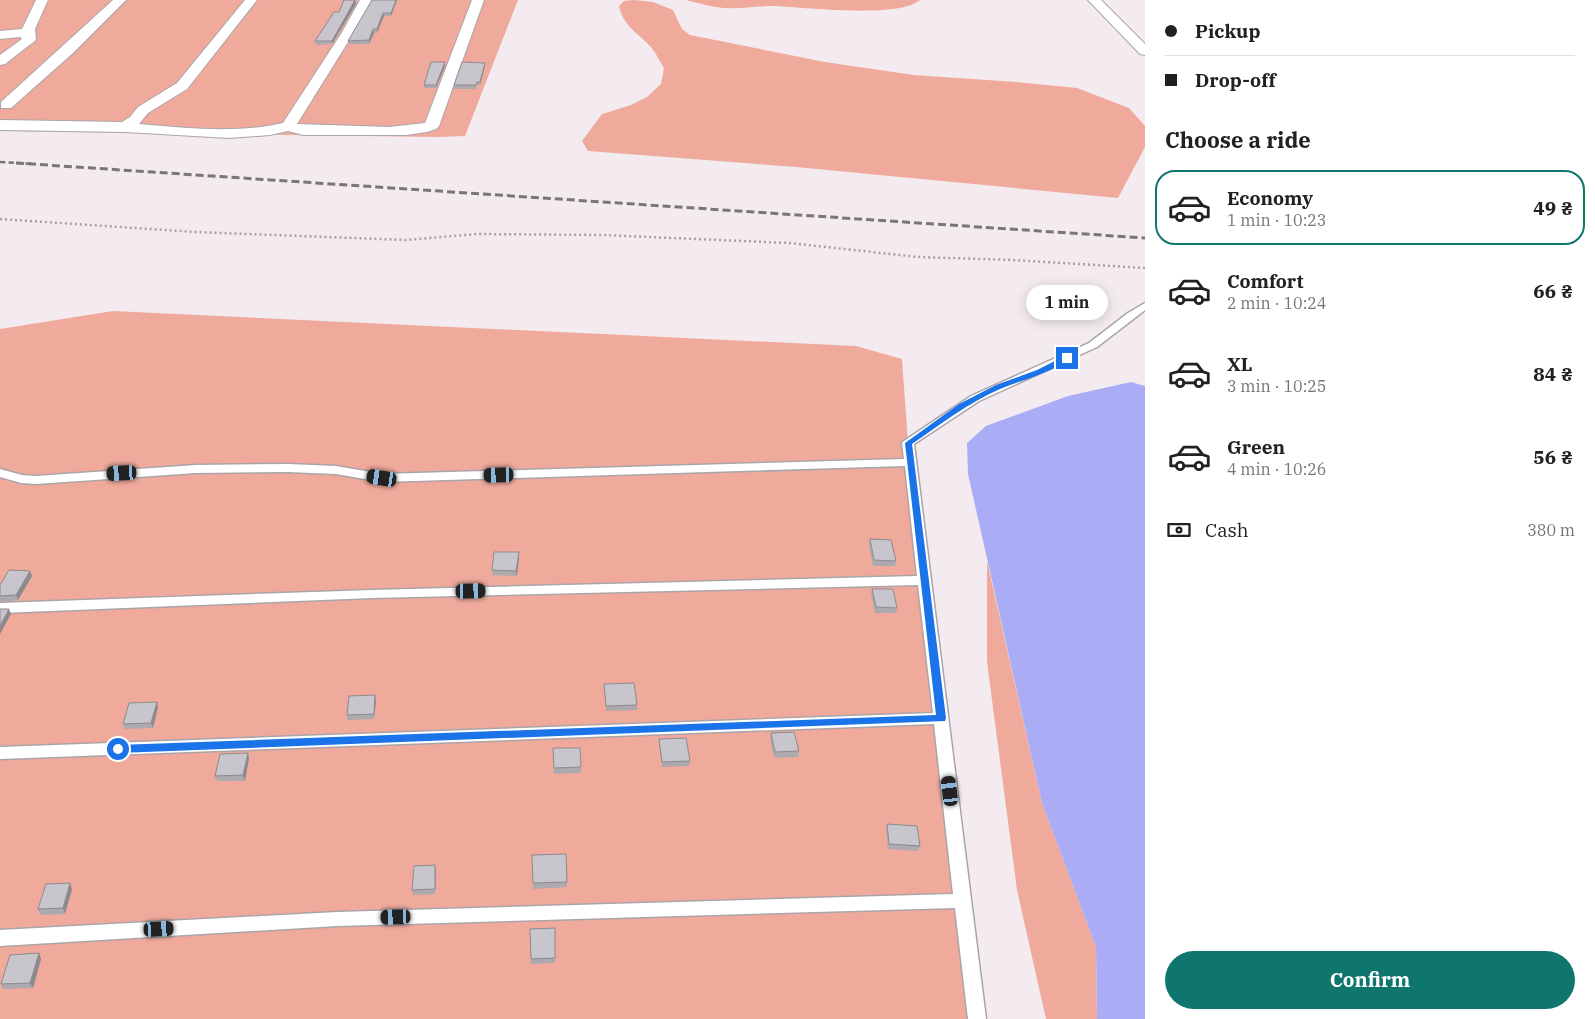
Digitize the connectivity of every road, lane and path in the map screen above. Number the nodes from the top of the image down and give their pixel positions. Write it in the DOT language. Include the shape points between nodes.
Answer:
graph roads {
  1 [pos="42,0"];
  2 [pos="120,0"];
  3 [pos="251,0"];
  4 [pos="366,0"];
  5 [pos="478,0"];
  6 [pos="1094,0"];
  7 [pos="28,34"];
  8 [pos="0,35"];
  9 [pos="1145,51"];
  10 [pos="0,61"];
  11 [pos="2,104"];
  12 [pos="0,125"];
  13 [pos="288,126"];
  14 [pos="125,127"];
  15 [pos="0,219"];
  16 [pos="1145,268"];
  17 [pos="1145,306"];
  18 [pos="911,462"];
  19 [pos="0,473"];
  20 [pos="925,580"];
  21 [pos="0,608"];
  22 [pos="941,718"];
  23 [pos="0,753"];
  24 [pos="963,901"];
  25 [pos="0,938"];
  26 [pos="977,1019"];
  1 -- 7 [label="street"];
  2 -- 11 [label="street" via="68,50"];
  3 -- 14 [label="street" via="182,86 143,110"];
  4 -- 13 [label="street"];
  5 -- 13 [label="street" via="431,126 424,130 396,131 303,130"];
  6 -- 9 [label="street"];
  7 -- 8 [label="street"];
  7 -- 10 [label="street" via="25,46"];
  12 -- 14 [label="street"];
  13 -- 14 [label="street" via="258,132"];
  15 -- 16 [label="path" via="195,232 406,240 478,234 686,238 789,243 918,256"];
  17 -- 18 [label="lane" via="1094,344 961,406 908,443"];
  18 -- 19 [label="lane" via="382,478 336,470 288,468 196,469 36,480"];
  18 -- 20 [label="lane"];
  20 -- 21 [label="lane" via="372,594"];
  20 -- 22 [label="lane"];
  22 -- 23 [label="lane"];
  22 -- 24 [label="lane"];
  24 -- 25 [label="lane" via="338,919"];
  24 -- 26 [label="lane"];
}
